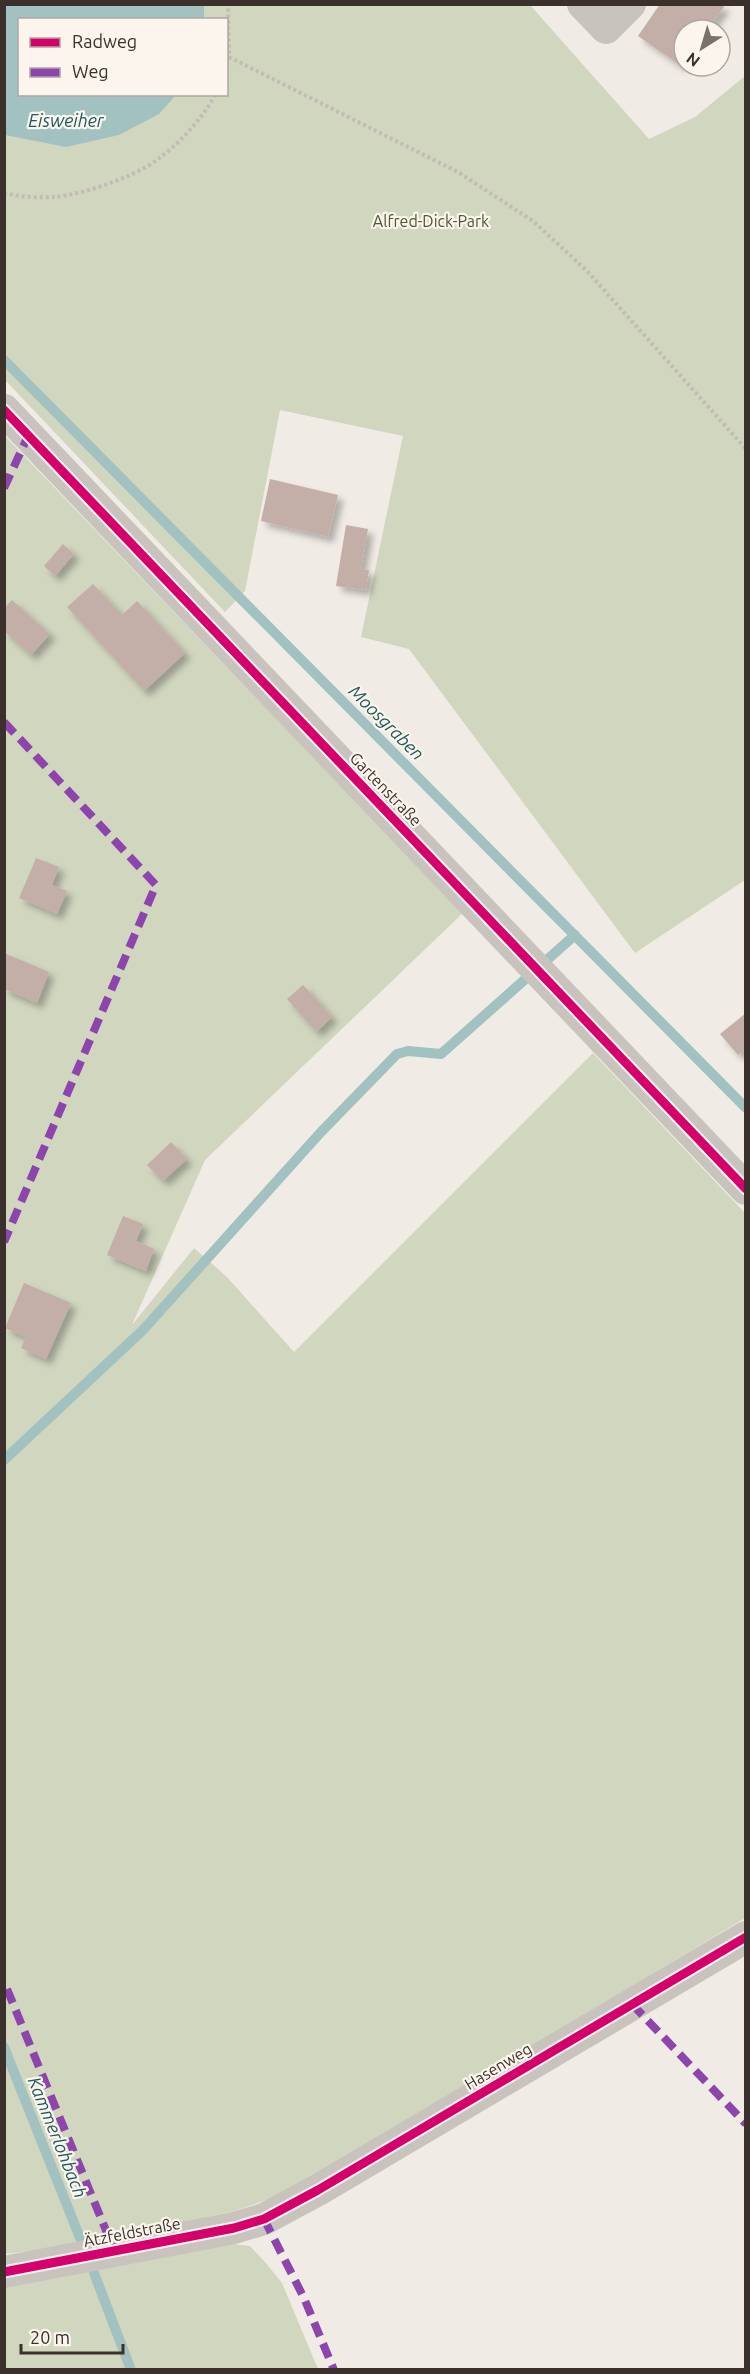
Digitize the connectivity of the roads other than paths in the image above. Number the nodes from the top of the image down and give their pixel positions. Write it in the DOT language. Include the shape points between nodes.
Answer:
graph roads {
  1 [pos="583,4"];
  2 [pos="630,4"];
  3 [pos="4,410"];
  4 [pos="746,1188"];
  5 [pos="746,1936"];
  6 [pos="264,2219"];
  7 [pos="4,2272"];
  1 -- 2 [label="street" via="606,28"];
  3 -- 4 [label="street, Gartenstraße"];
  5 -- 6 [label="street, Hasenweg"];
  6 -- 7 [label="street, Ätzfeldstraße" via="211,2233"];
}
